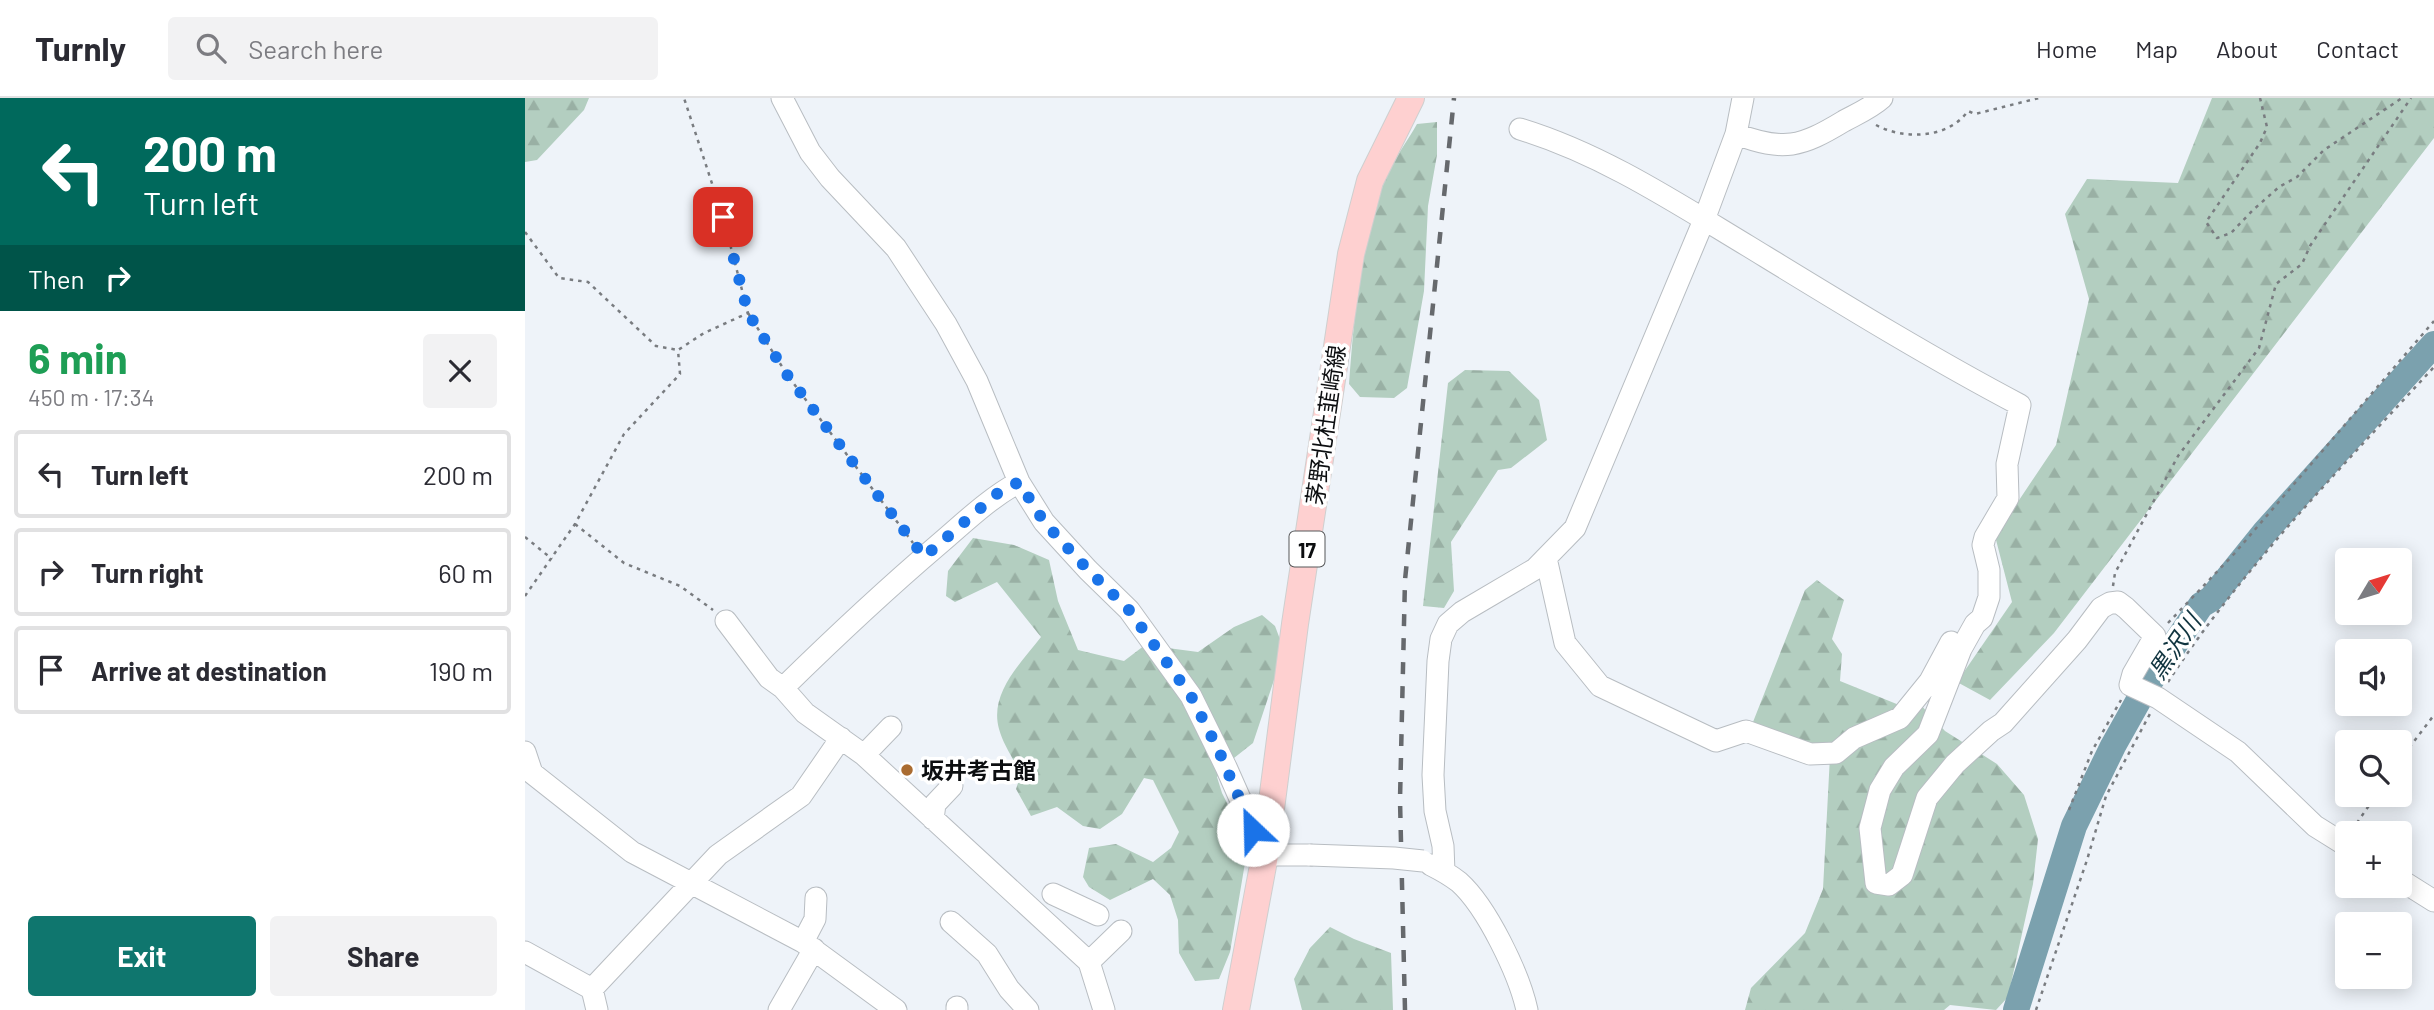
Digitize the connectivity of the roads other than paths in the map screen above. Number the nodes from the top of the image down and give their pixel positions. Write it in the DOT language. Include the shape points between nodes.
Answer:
graph roads {
  1 [pos="782,98"];
  2 [pos="1411,98"];
  3 [pos="1743,98"];
  4 [pos="1882,98"];
  5 [pos="1520,129"];
  6 [pos="1736,134"];
  7 [pos="1704,220"];
  8 [pos="1019,482"];
  9 [pos="1546,558"];
  10 [pos="726,621"];
  11 [pos="1975,624"];
  12 [pos="783,688"];
  13 [pos="891,727"];
  14 [pos="841,738"];
  15 [pos="525,752"];
  16 [pos="864,755"];
  17 [pos="528,775"];
  18 [pos="952,786"];
  19 [pos="933,819"];
  20 [pos="2335,838"];
  21 [pos="1265,855"];
  22 [pos="1444,872"];
  23 [pos="691,883"];
  24 [pos="2412,888"];
  25 [pos="816,898"];
  26 [pos="2434,901"];
  27 [pos="1037,914"];
  28 [pos="1098,915"];
  29 [pos="951,922"];
  30 [pos="1121,931"];
  31 [pos="808,946"];
  32 [pos="525,951"];
  33 [pos="1089,962"];
  34 [pos="594,1000"];
  35 [pos="779,1010"];
  36 [pos="896,1010"];
  37 [pos="1028,1010"];
  38 [pos="1104,1010"];
  39 [pos="1235,1010"];
  40 [pos="1527,1010"];
  1 -- 8 [label="street" via="810,152 896,248 946,324 977,381"];
  2 -- 21 [label="main road, 茅野北杜韮崎線 / 17" via="1370,181 1351,254"];
  3 -- 6 [label="street"];
  4 -- 6 [label="street" via="1815,138 1765,145"];
  5 -- 7 [label="street" via="1601,162"];
  6 -- 7 [label="street"];
  7 -- 9 [label="street" via="1576,528"];
  7 -- 11 [label="street" via="1936,361 2020,405 2007,464 2008,498 1983,545 1989,597"];
  8 -- 12 [label="street" via="998,493 924,557"];
  8 -- 21 [label="street" via="1044,522 1129,610 1191,696"];
  9 -- 11 [label="street" via="1565,643 1600,686 1716,741 1746,732 1810,754 1836,753 1854,738 1900,718 1930,681 1960,626"];
  9 -- 22 [label="street" via="1462,612 1448,624 1441,639 1433,775"];
  10 -- 12 [label="street" via="769,678"];
  11 -- 20 [label="street" via="1928,734 1879,790 1870,828 1876,883 1889,885 1902,875 1927,798 1955,764 2003,723 2101,608 2118,602 2155,636 2133,674 2144,692 2238,752"];
  12 -- 14 [label="street" via="805,713"];
  13 -- 16 [label="street"];
  14 -- 16 [label="street"];
  14 -- 23 [label="street" via="801,796 718,855"];
  15 -- 17 [label="street"];
  16 -- 19 [label="street"];
  17 -- 23 [label="street" via="632,852"];
  18 -- 19 [label="street" via="935,804"];
  19 -- 27 [label="street"];
  21 -- 22 [label="street, bridge" via="1394,858 1423,861"];
  21 -- 39 [label="main road, 茅野北杜韮崎線 / 17"];
  22 -- 40 [label="street" via="1461,884 1495,933"];
  23 -- 31 [label="street"];
  23 -- 34 [label="street"];
  24 -- 26 [label="street"];
  25 -- 31 [label="street"];
  27 -- 28 [label="street" via="1058,888"];
  27 -- 33 [label="street"];
  29 -- 37 [label="street" via="987,954"];
  30 -- 33 [label="street"];
  31 -- 35 [label="street"];
  31 -- 36 [label="street"];
  32 -- 34 [label="street"];
  33 -- 38 [label="street"];
}
